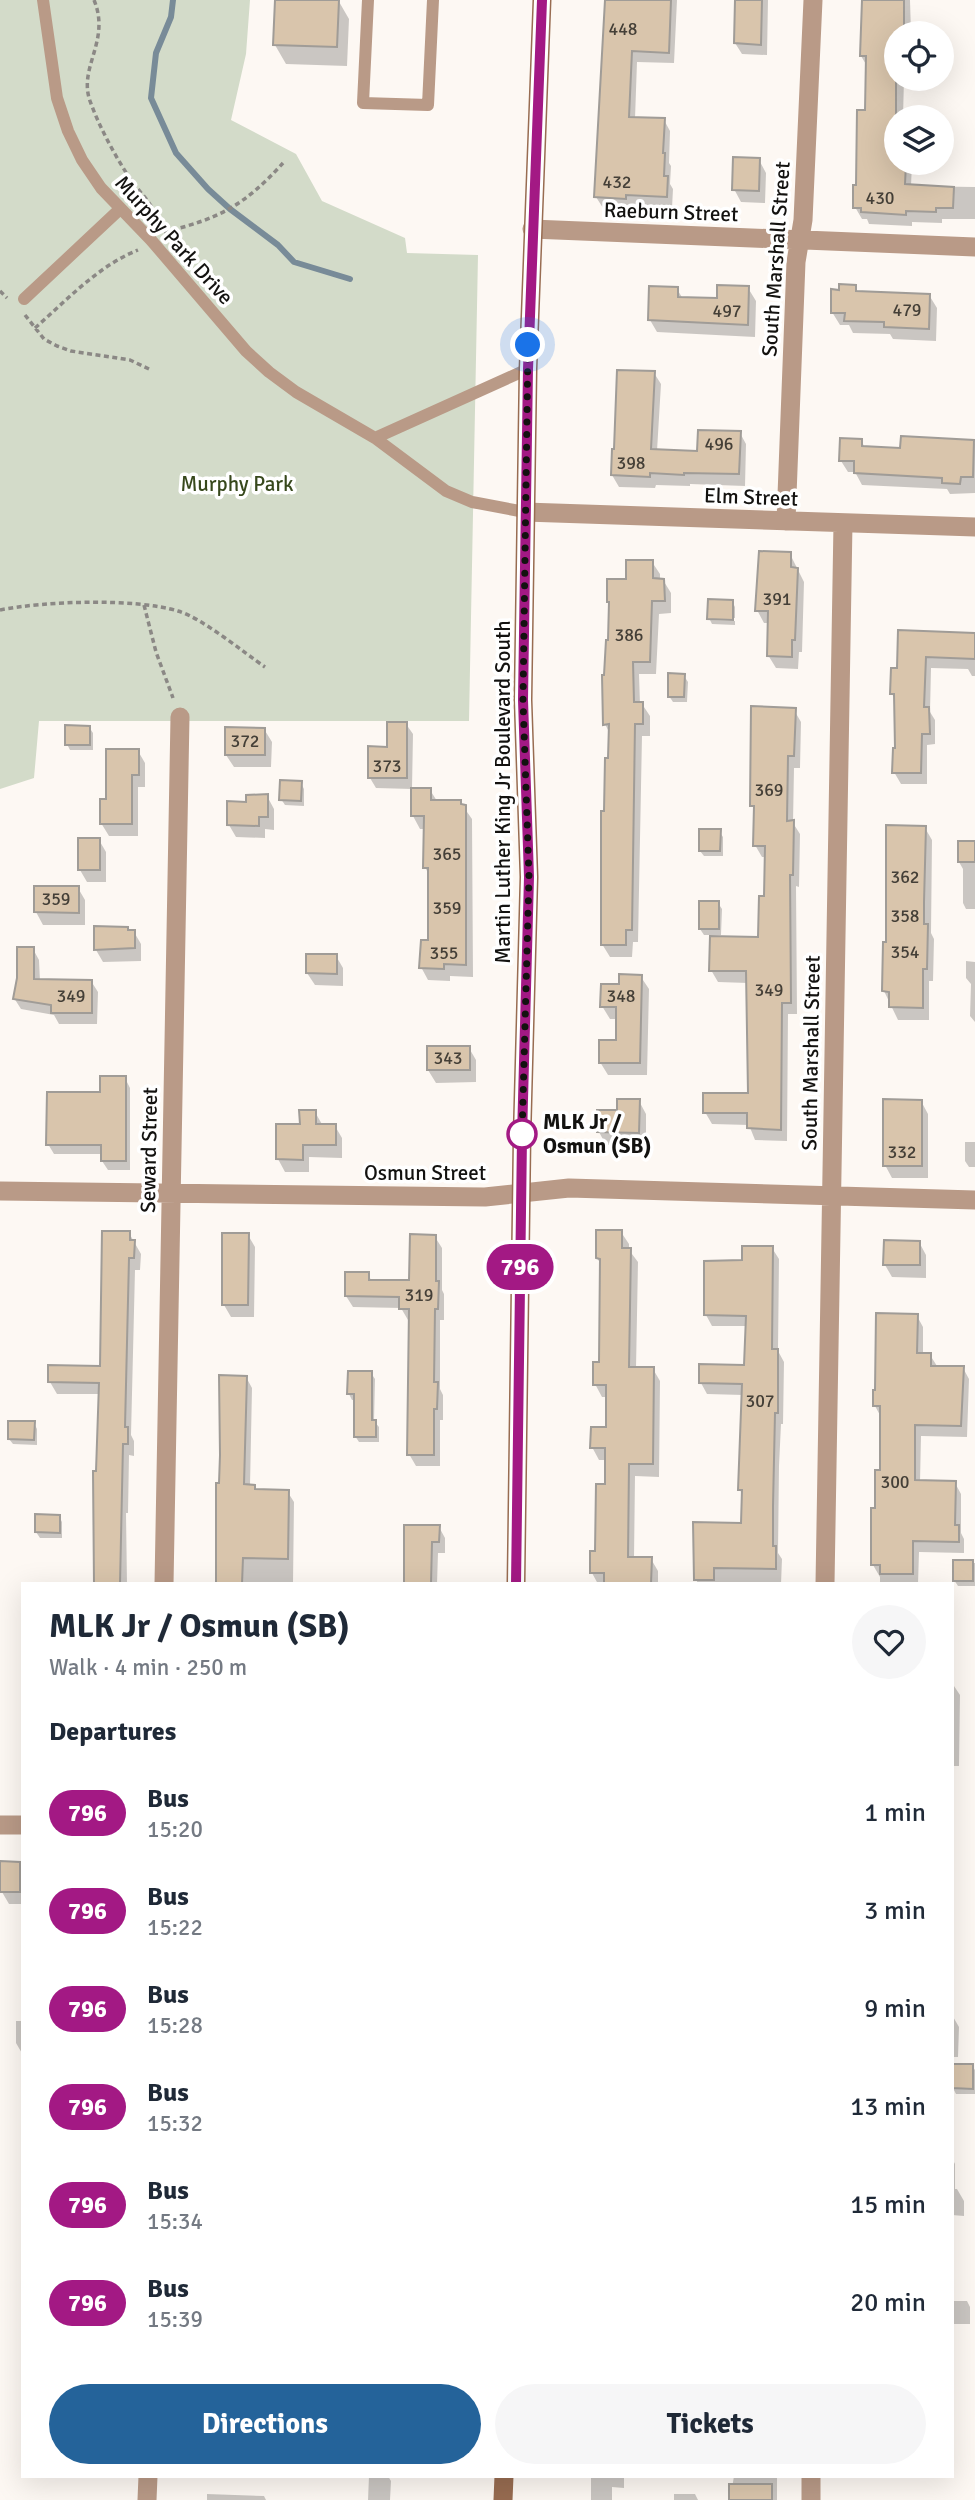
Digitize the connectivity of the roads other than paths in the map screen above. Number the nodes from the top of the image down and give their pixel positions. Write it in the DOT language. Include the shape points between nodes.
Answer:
graph roads {
  1 [pos="43,0"];
  2 [pos="369,0"];
  3 [pos="433,0"];
  4 [pos="542,0"];
  5 [pos="813,0"];
  6 [pos="120,209"];
  7 [pos="532,229"];
  8 [pos="800,240"];
  9 [pos="975,247"];
  10 [pos="22,304"];
  11 [pos="528,369"];
  12 [pos="375,438"];
  13 [pos="525,512"];
  14 [pos="786,521"];
  15 [pos="843,523"];
  16 [pos="975,527"];
  17 [pos="180,717"];
  18 [pos="0,1191"];
  19 [pos="172,1193"];
  20 [pos="522,1193"];
  21 [pos="831,1195"];
  22 [pos="975,1200"];
  23 [pos="164,1582"];
  24 [pos="516,1582"];
  25 [pos="825,1582"];
  26 [pos="0,1825"];
  27 [pos="21,1825"];
  28 [pos="148,2478"];
  29 [pos="503,2478"];
  30 [pos="811,2478"];
  31 [pos="147,2500"];
  32 [pos="503,2500"];
  33 [pos="811,2500"];
  1 -- 6 [label="lane, Murphy Park Drive" via="54,86 64,121 87,169"];
  2 -- 3 [label="lane" via="363,103 428,105"];
  4 -- 7 [label="main road, Martin Luther King Jr Boulevard South"];
  5 -- 8 [label="street, South Marshall Street"];
  6 -- 10 [label="lane"];
  6 -- 12 [label="lane, Murphy Park Drive" via="269,372 323,410"];
  7 -- 8 [label="street, Raeburn Street"];
  7 -- 11 [label="main road, Martin Luther King Jr Boulevard South"];
  8 -- 9 [label="street, Raeburn Street"];
  8 -- 14 [label="street, South Marshall Street"];
  11 -- 12 [label="lane"];
  11 -- 13 [label="main road, Martin Luther King Jr Boulevard South"];
  12 -- 13 [label="lane, Murphy Park Drive" via="455,496"];
  13 -- 14 [label="street, Elm Street"];
  13 -- 20 [label="main road, Martin Luther King Jr Boulevard South" via="523,700 529,877"];
  14 -- 15 [label="street, Elm Street"];
  15 -- 16 [label="street, Elm Street"];
  15 -- 21 [label="street, South Marshall Street"];
  17 -- 19 [label="street, Seward Street"];
  18 -- 19 [label="street, Osmun Street"];
  19 -- 20 [label="street, Osmun Street" via="471,1197"];
  19 -- 23 [label="street, Seward Street"];
  20 -- 21 [label="street, Osmun Street" via="569,1188"];
  20 -- 24 [label="main road, Martin Luther King Jr Boulevard South"];
  21 -- 22 [label="street, Osmun Street"];
  21 -- 25 [label="street, South Marshall Street"];
  26 -- 27 [label="street"];
  28 -- 31 [label="street"];
  29 -- 32 [label="main road"];
  30 -- 33 [label="street"];
}
